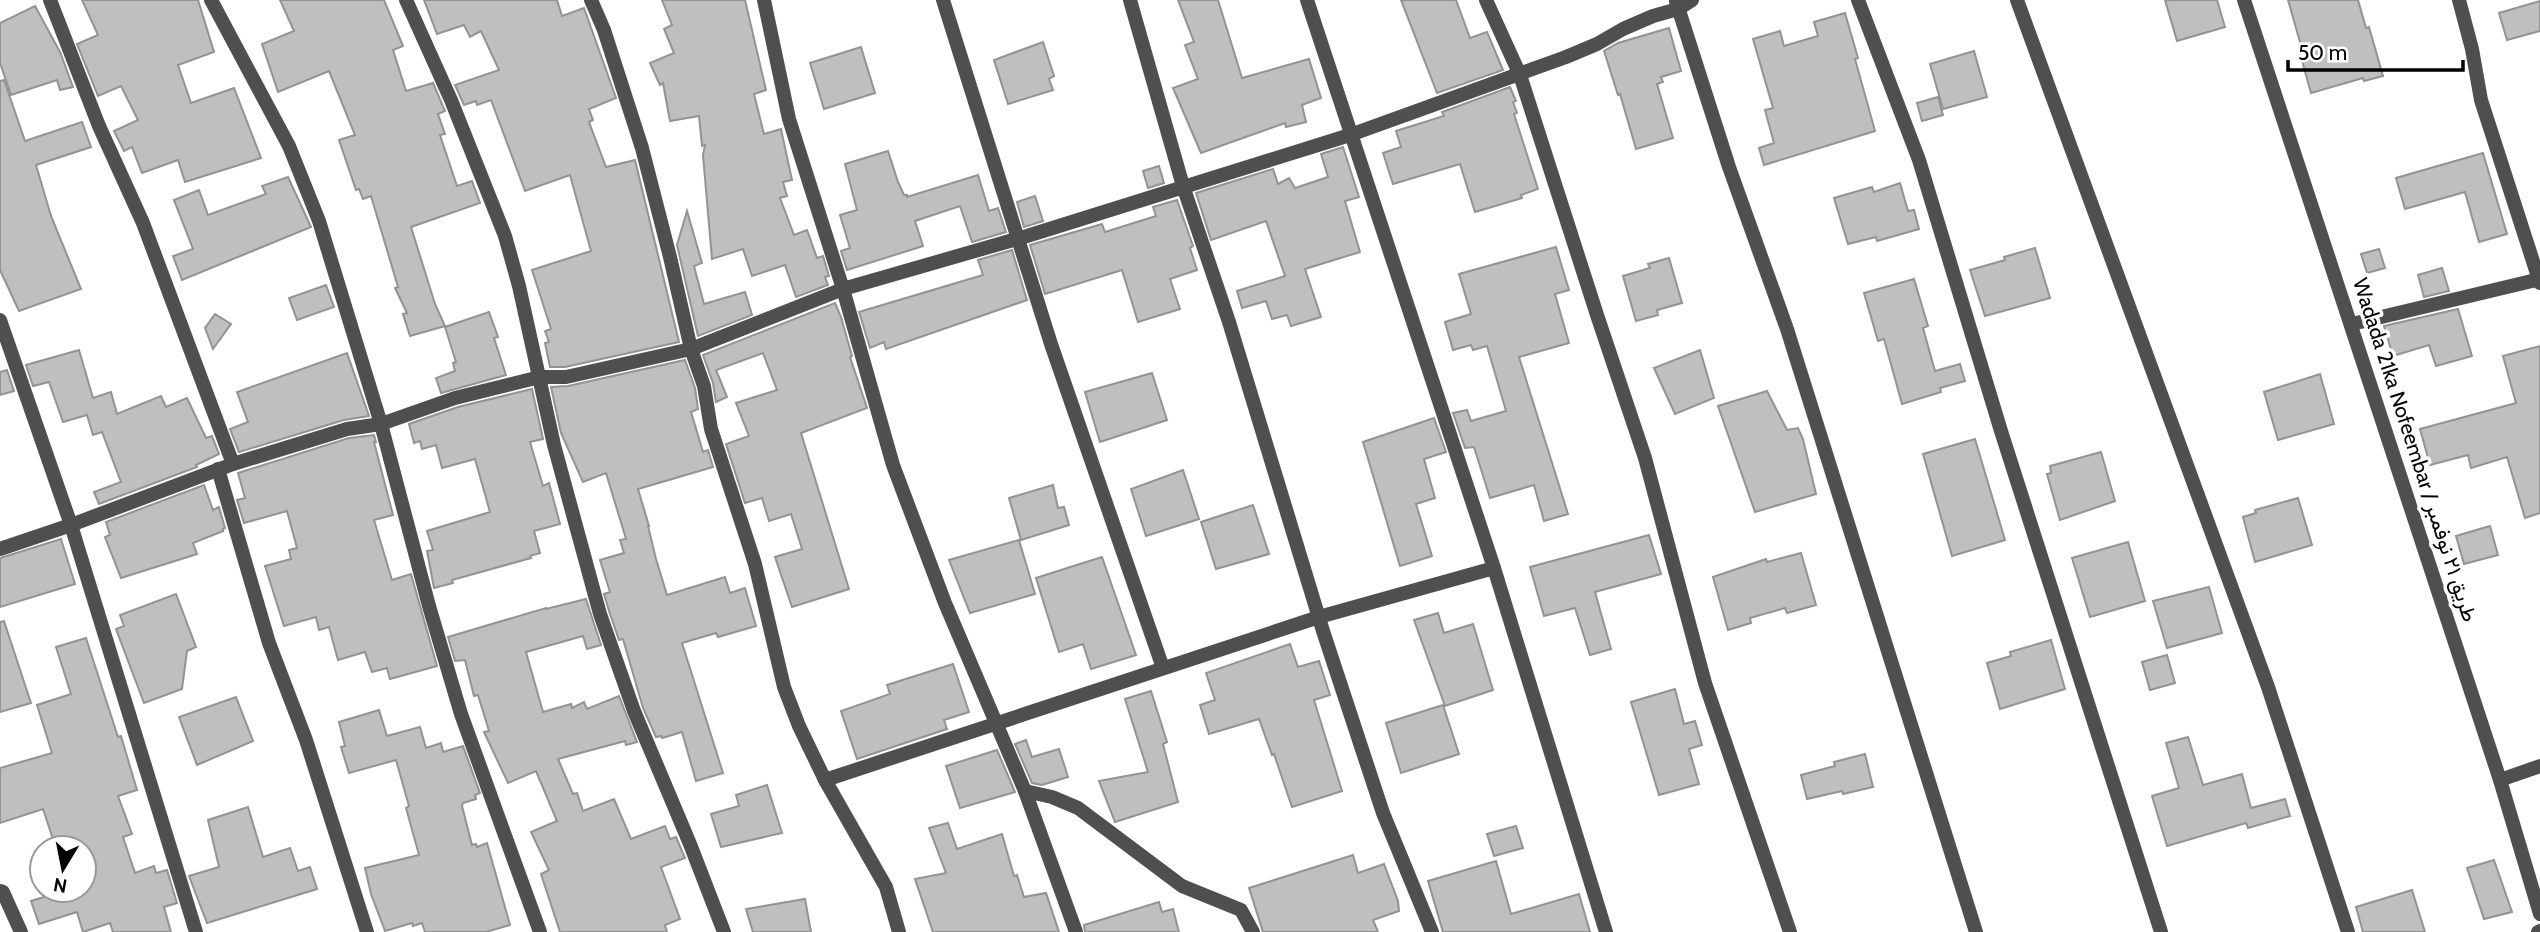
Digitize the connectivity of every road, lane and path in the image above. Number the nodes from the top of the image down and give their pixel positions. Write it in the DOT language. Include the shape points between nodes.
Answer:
graph roads {
  1 [pos="50,0"];
  2 [pos="211,0"];
  3 [pos="406,0"];
  4 [pos="591,0"];
  5 [pos="764,0"];
  6 [pos="943,0"];
  7 [pos="1130,0"];
  8 [pos="1307,0"];
  9 [pos="1486,0"];
  10 [pos="1692,0"];
  11 [pos="1858,0"];
  12 [pos="2017,0"];
  13 [pos="2244,0"];
  14 [pos="2459,0"];
  15 [pos="1677,5"];
  16 [pos="1520,75"];
  17 [pos="1350,135"];
  18 [pos="1183,186"];
  19 [pos="1017,239"];
  20 [pos="2539,280"];
  21 [pos="843,289"];
  22 [pos="0,320"];
  23 [pos="2351,324"];
  24 [pos="691,349"];
  25 [pos="540,377"];
  26 [pos="381,424"];
  27 [pos="233,464"];
  28 [pos="218,469"];
  29 [pos="71,525"];
  30 [pos="0,549"];
  31 [pos="1494,568"];
  32 [pos="1320,617"];
  33 [pos="1163,668"];
  34 [pos="996,722"];
  35 [pos="2540,766"];
  36 [pos="825,780"];
  37 [pos="2500,780"];
  38 [pos="1025,791"];
  39 [pos="1,889"];
  40 [pos="2540,914"];
  41 [pos="22,932"];
  42 [pos="196,932"];
  43 [pos="367,932"];
  44 [pos="540,932"];
  45 [pos="724,932"];
  46 [pos="899,932"];
  47 [pos="1076,932"];
  48 [pos="1253,932"];
  49 [pos="1432,932"];
  50 [pos="1606,932"];
  51 [pos="1790,932"];
  52 [pos="1976,932"];
  53 [pos="2161,932"];
  54 [pos="2348,932"];
  1 -- 27 [label="street" via="143,223"];
  2 -- 26 [label="street" via="289,146 319,221"];
  3 -- 25 [label="street" via="505,236"];
  4 -- 24 [label="street" via="642,148"];
  5 -- 21 [label="street" via="789,119"];
  6 -- 19 [label="street"];
  7 -- 18 [label="street"];
  8 -- 17 [label="street"];
  9 -- 16 [label="street"];
  10 -- 15 [label="street"];
  11 -- 53 [label="street" via="1919,160"];
  12 -- 54 [label="street" via="2268,687"];
  13 -- 23 [label="street, Wadada 21ka Nofeembar / طريق ٢١ نوفمبر"];
  14 -- 20 [label="street" via="2481,100"];
  15 -- 16 [label="street"];
  15 -- 52 [label="street" via="1787,329"];
  16 -- 17 [label="street"];
  16 -- 51 [label="street" via="1645,458 1705,683"];
  17 -- 18 [label="street"];
  17 -- 31 [label="street"];
  18 -- 19 [label="street"];
  18 -- 32 [label="street"];
  19 -- 21 [label="street"];
  19 -- 33 [label="street"];
  20 -- 23 [label="street"];
  21 -- 24 [label="street"];
  21 -- 34 [label="street" via="892,465"];
  22 -- 29 [label="street"];
  23 -- 37 [label="street, Wadada 21ka Nofeembar / طريق ٢١ نوفمبر"];
  24 -- 25 [label="street" via="566,377"];
  24 -- 36 [label="street" via="704,386 711,429 755,564 784,687"];
  25 -- 26 [label="street" via="455,398"];
  25 -- 45 [label="street" via="600,614 634,711"];
  26 -- 27 [label="street" via="347,429"];
  26 -- 44 [label="street" via="461,714"];
  27 -- 28 [label="street"];
  28 -- 29 [label="street"];
  28 -- 43 [label="street" via="269,643 306,740"];
  29 -- 30 [label="street"];
  29 -- 42 [label="street"];
  31 -- 32 [label="street"];
  31 -- 50 [label="street"];
  32 -- 33 [label="street"];
  32 -- 49 [label="street" via="1383,813"];
  33 -- 34 [label="street"];
  34 -- 36 [label="street"];
  34 -- 38 [label="street"];
  35 -- 37 [label="street"];
  36 -- 46 [label="street" via="886,887"];
  37 -- 40 [label="street, Wadada 21ka Nofeembar / طريق ٢١ نوفمبر"];
  38 -- 47 [label="street"];
  38 -- 48 [label="street" via="1078,808 1182,886 1241,910"];
  39 -- 41 [label="street"];
}
